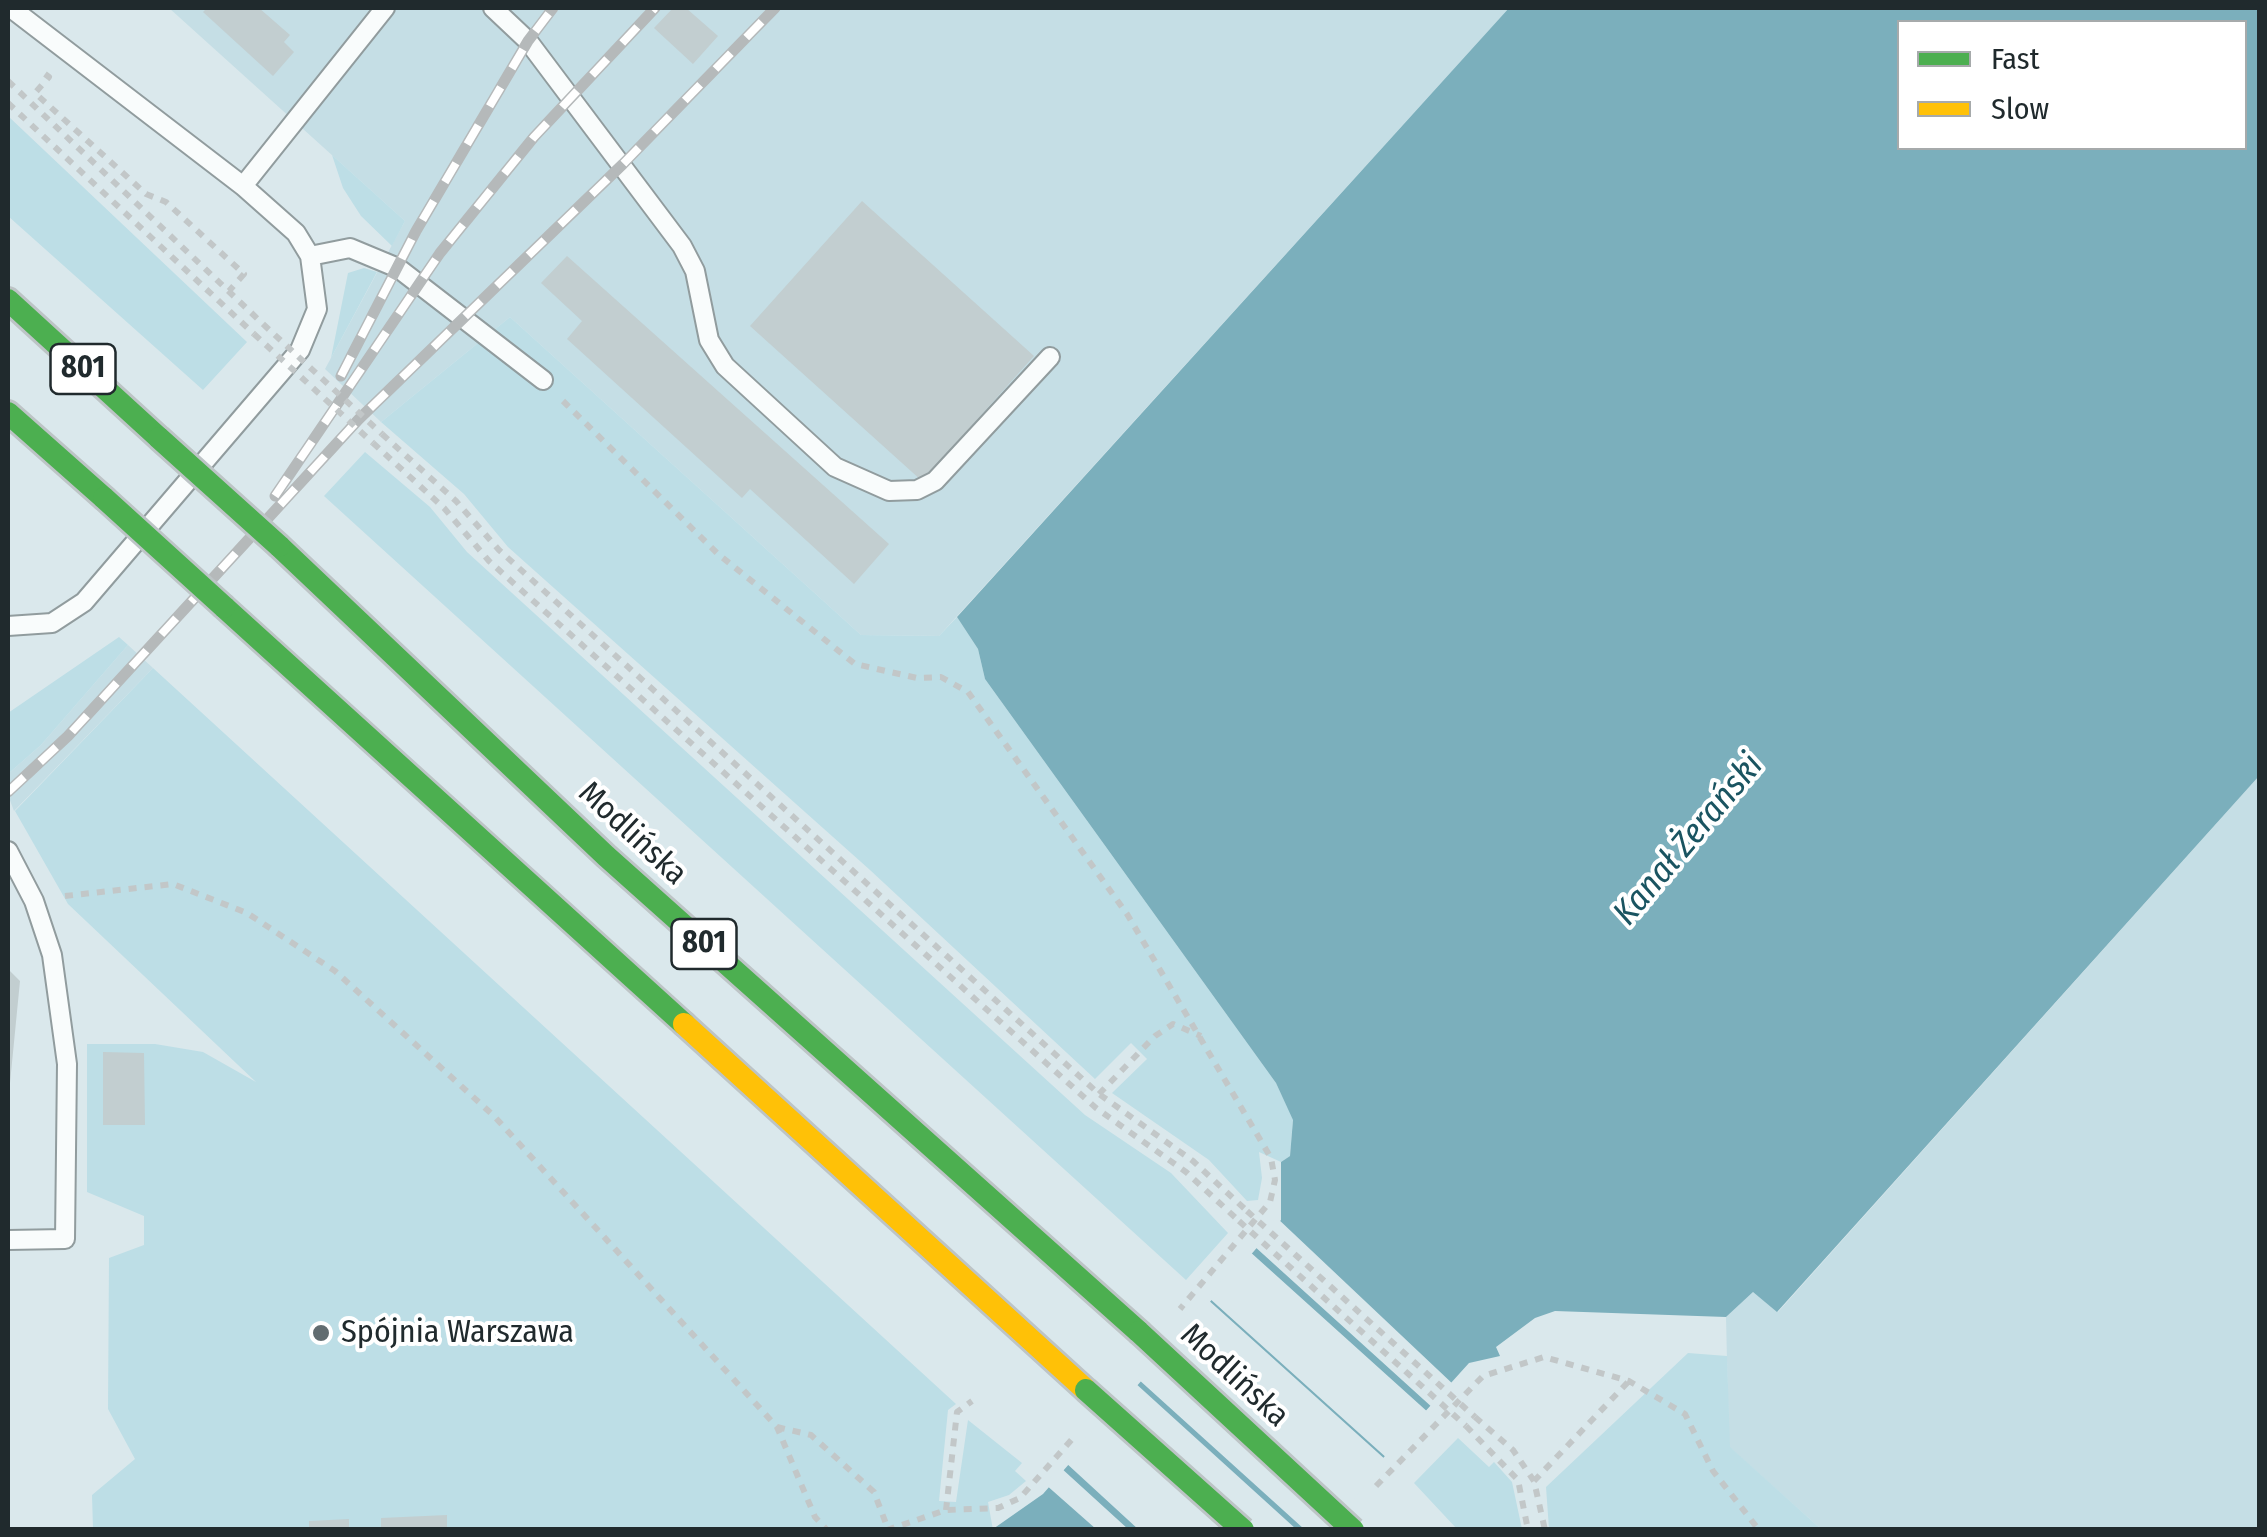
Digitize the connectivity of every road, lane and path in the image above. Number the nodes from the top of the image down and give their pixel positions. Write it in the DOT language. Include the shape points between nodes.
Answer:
graph roads {
  1 [pos="12,8"];
  2 [pos="385,8"];
  3 [pos="492,8"];
  4 [pos="35,64"];
  5 [pos="8,82"];
  6 [pos="8,103"];
  7 [pos="243,186"];
  8 [pos="310,256"];
  9 [pos="229,291"];
  10 [pos="8,300"];
  11 [pos="1050,357"];
  12 [pos="543,380"];
  13 [pos="8,412"];
  14 [pos="8,626"];
  15 [pos="8,850"];
  16 [pos="34,901"];
  17 [pos="1201,1036"];
  18 [pos="1099,1094"];
  19 [pos="1271,1158"];
  20 [pos="8,1240"];
  21 [pos="1629,1381"];
  22 [pos="972,1401"];
  23 [pos="776,1427"];
  24 [pos="1534,1480"];
  25 [pos="1374,1488"];
  26 [pos="998,1508"];
  27 [pos="946,1510"];
  28 [pos="888,1529"];
  29 [pos="827,1530"];
  30 [pos="1243,1530"];
  31 [pos="1353,1530"];
  32 [pos="1528,1530"];
  33 [pos="1544,1530"];
  34 [pos="1758,1530"];
  1 -- 7 [label="lane"];
  2 -- 7 [label="lane"];
  3 -- 11 [label="lane" via="528,41 682,246 695,270 709,340 725,366 834,467 889,491 918,490 936,481"];
  4 -- 9 [label="path" via="49,77 35,92 244,274"];
  5 -- 9 [label="path"];
  6 -- 32 [label="path, bridge" via="444,508 489,561 1036,1055 1186,1172 1466,1426 1518,1480"];
  7 -- 8 [label="lane" via="296,233"];
  8 -- 12 [label="lane" via="350,248 398,268"];
  8 -- 14 [label="lane" via="317,309 300,350 84,602 52,624"];
  9 -- 18 [label="path, bridge" via="456,501 500,550"];
  10 -- 31 [label="main road, Modlińska / 801, bridge" via="606,856"];
  12 -- 17 [label="path" via="718,554 855,664 941,677 968,692 1127,914"];
  13 -- 30 [label="main road, 801, bridge"];
  15 -- 16 [label="lane"];
  16 -- 20 [label="lane" via="52,955 67,1064 65,1239"];
  16 -- 23 [label="path" via="173,884 247,914 335,971 494,1116"];
  17 -- 18 [label="path" via="1173,1024"];
  17 -- 19 [label="path"];
  18 -- 24 [label="path, bridge" via="1193,1161 1513,1450"];
  21 -- 24 [label="path"];
  21 -- 25 [label="path" via="1544,1357 1483,1376"];
  21 -- 34 [label="path" via="1685,1414 1713,1471"];
  22 -- 27 [label="path" via="957,1412"];
  23 -- 28 [label="path" via="811,1435 849,1469 874,1492"];
  23 -- 29 [label="path"];
  24 -- 33 [label="path"];
  26 -- 27 [label="path"];
  27 -- 28 [label="path"];
}
